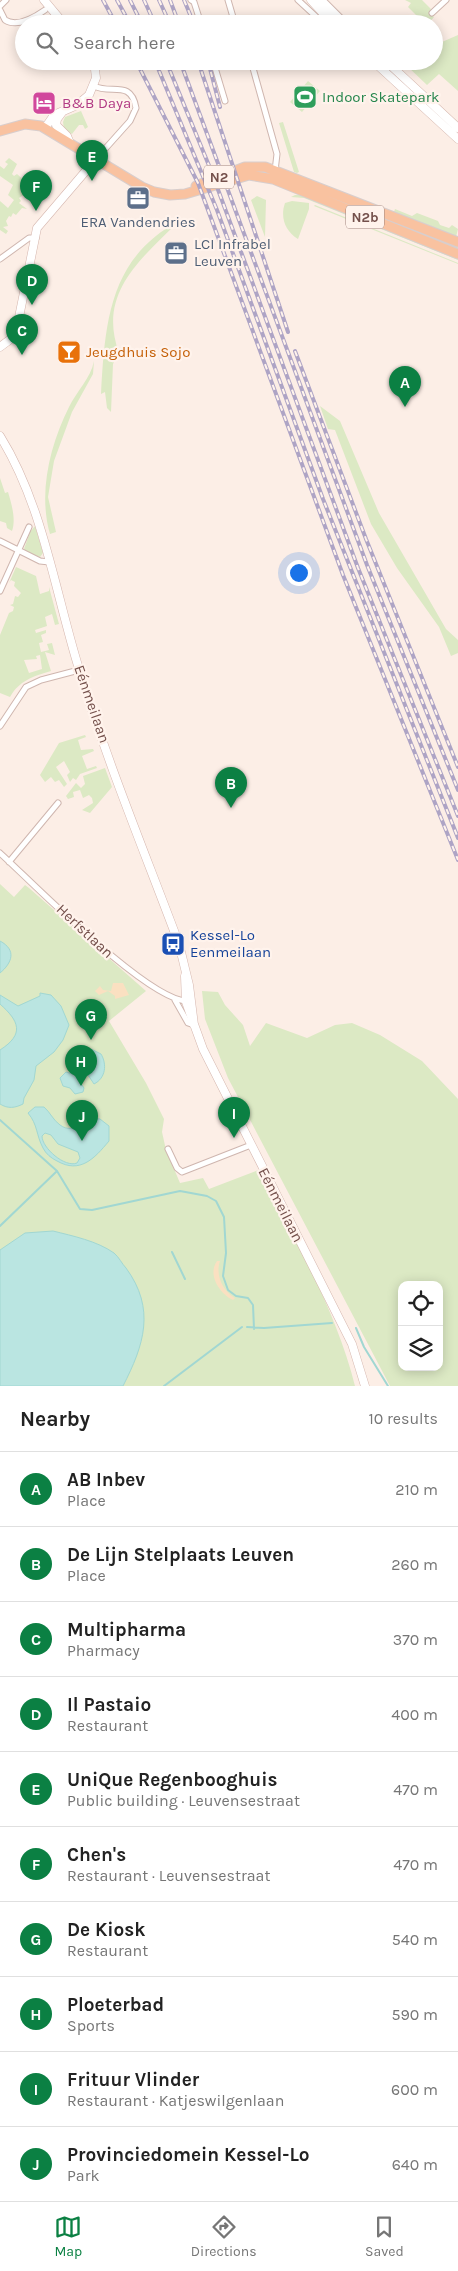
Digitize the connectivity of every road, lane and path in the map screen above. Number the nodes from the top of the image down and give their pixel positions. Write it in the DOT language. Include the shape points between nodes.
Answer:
graph roads {
  1 [pos="6,0"];
  2 [pos="44,0"];
  3 [pos="191,0"];
  4 [pos="228,0"];
  5 [pos="298,0"];
  6 [pos="310,0"];
  7 [pos="316,0"];
  8 [pos="323,0"];
  9 [pos="446,0"];
  10 [pos="0,8"];
  11 [pos="45,10"];
  12 [pos="432,13"];
  13 [pos="35,15"];
  14 [pos="56,15"];
  15 [pos="198,15"];
  16 [pos="233,15"];
  17 [pos="314,15"];
  18 [pos="324,15"];
  19 [pos="333,15"];
  20 [pos="338,15"];
  21 [pos="15,23"];
  22 [pos="96,70"];
  23 [pos="216,70"];
  24 [pos="254,70"];
  25 [pos="383,70"];
  26 [pos="396,70"];
  27 [pos="94,86"];
  28 [pos="225,101"];
  29 [pos="64,110"];
  30 [pos="45,128"];
  31 [pos="458,128"];
  32 [pos="0,132"];
  33 [pos="458,139"];
  34 [pos="69,141"];
  35 [pos="96,159"];
  36 [pos="274,174"];
  37 [pos="36,238"];
  38 [pos="458,242"];
  39 [pos="458,254"];
  40 [pos="1,257"];
  41 [pos="0,347"];
  42 [pos="0,436"];
  43 [pos="29,527"];
  44 [pos="0,542"];
  45 [pos="19,551"];
  46 [pos="49,562"];
  47 [pos="0,592"];
  48 [pos="79,670"];
  49 [pos="0,726"];
  50 [pos="58,804"];
  51 [pos="0,853"];
  52 [pos="9,862"];
  53 [pos="175,1000"];
  54 [pos="189,1001"];
  55 [pos="194,1024"];
  56 [pos="251,1145"];
  57 [pos="168,1149"];
  58 [pos="365,1386"];
  1 -- 10 [label="street"];
  2 -- 14 [label="street"];
  3 -- 15 [label="street"];
  4 -- 16 [label="street"];
  5 -- 17 [label="street"];
  6 -- 18 [label="street"];
  7 -- 19 [label="street"];
  8 -- 20 [label="street"];
  9 -- 12 [label="street"];
  10 -- 21 [label="street" via="5,20"];
  11 -- 13 [label="street"];
  22 -- 27 [label="street"];
  23 -- 28 [label="street"];
  24 -- 36 [label="street" via="277,154"];
  25 -- 33 [label="street"];
  26 -- 31 [label="street"];
  27 -- 29 [label="street" via="82,101"];
  27 -- 35 [label="street" via="126,90 136,108 130,121"];
  29 -- 30 [label="street" via="52,116"];
  29 -- 34 [label="street" via="56,125"];
  30 -- 32 [label="main road, N2" via="25,124"];
  30 -- 34 [label="main road, N2"];
  34 -- 35 [label="main road, N2"];
  35 -- 36 [label="main road, N2" via="142,187 164,194 185,194 249,175"];
  35 -- 37 [label="street" via="39,225"];
  36 -- 38 [label="main road, N2b"];
  36 -- 39 [label="main road, N2b"];
  37 -- 40 [label="street" via="29,238"];
  37 -- 41 [label="street" via="16,332"];
  42 -- 46 [label="street, Eénmeilaan" via="19,471"];
  43 -- 45 [label="street"];
  44 -- 45 [label="street"];
  45 -- 46 [label="street"];
  45 -- 47 [label="street"];
  46 -- 48 [label="street, Eénmeilaan"];
  48 -- 49 [label="street" via="26,687"];
  48 -- 54 [label="street, Eénmeilaan" via="179,944"];
  50 -- 52 [label="street"];
  51 -- 52 [label="street, Herfstlaan"];
  52 -- 53 [label="street, Herfstlaan" via="135,976"];
  53 -- 54 [label="street, Herfstlaan"];
  53 -- 55 [label="street" via="186,1020"];
  54 -- 55 [label="street, Eénmeilaan"];
  55 -- 56 [label="street, Eénmeilaan" via="203,1049"];
  56 -- 57 [label="street" via="182,1172"];
  56 -- 58 [label="street, Eénmeilaan" via="352,1344"];
}
